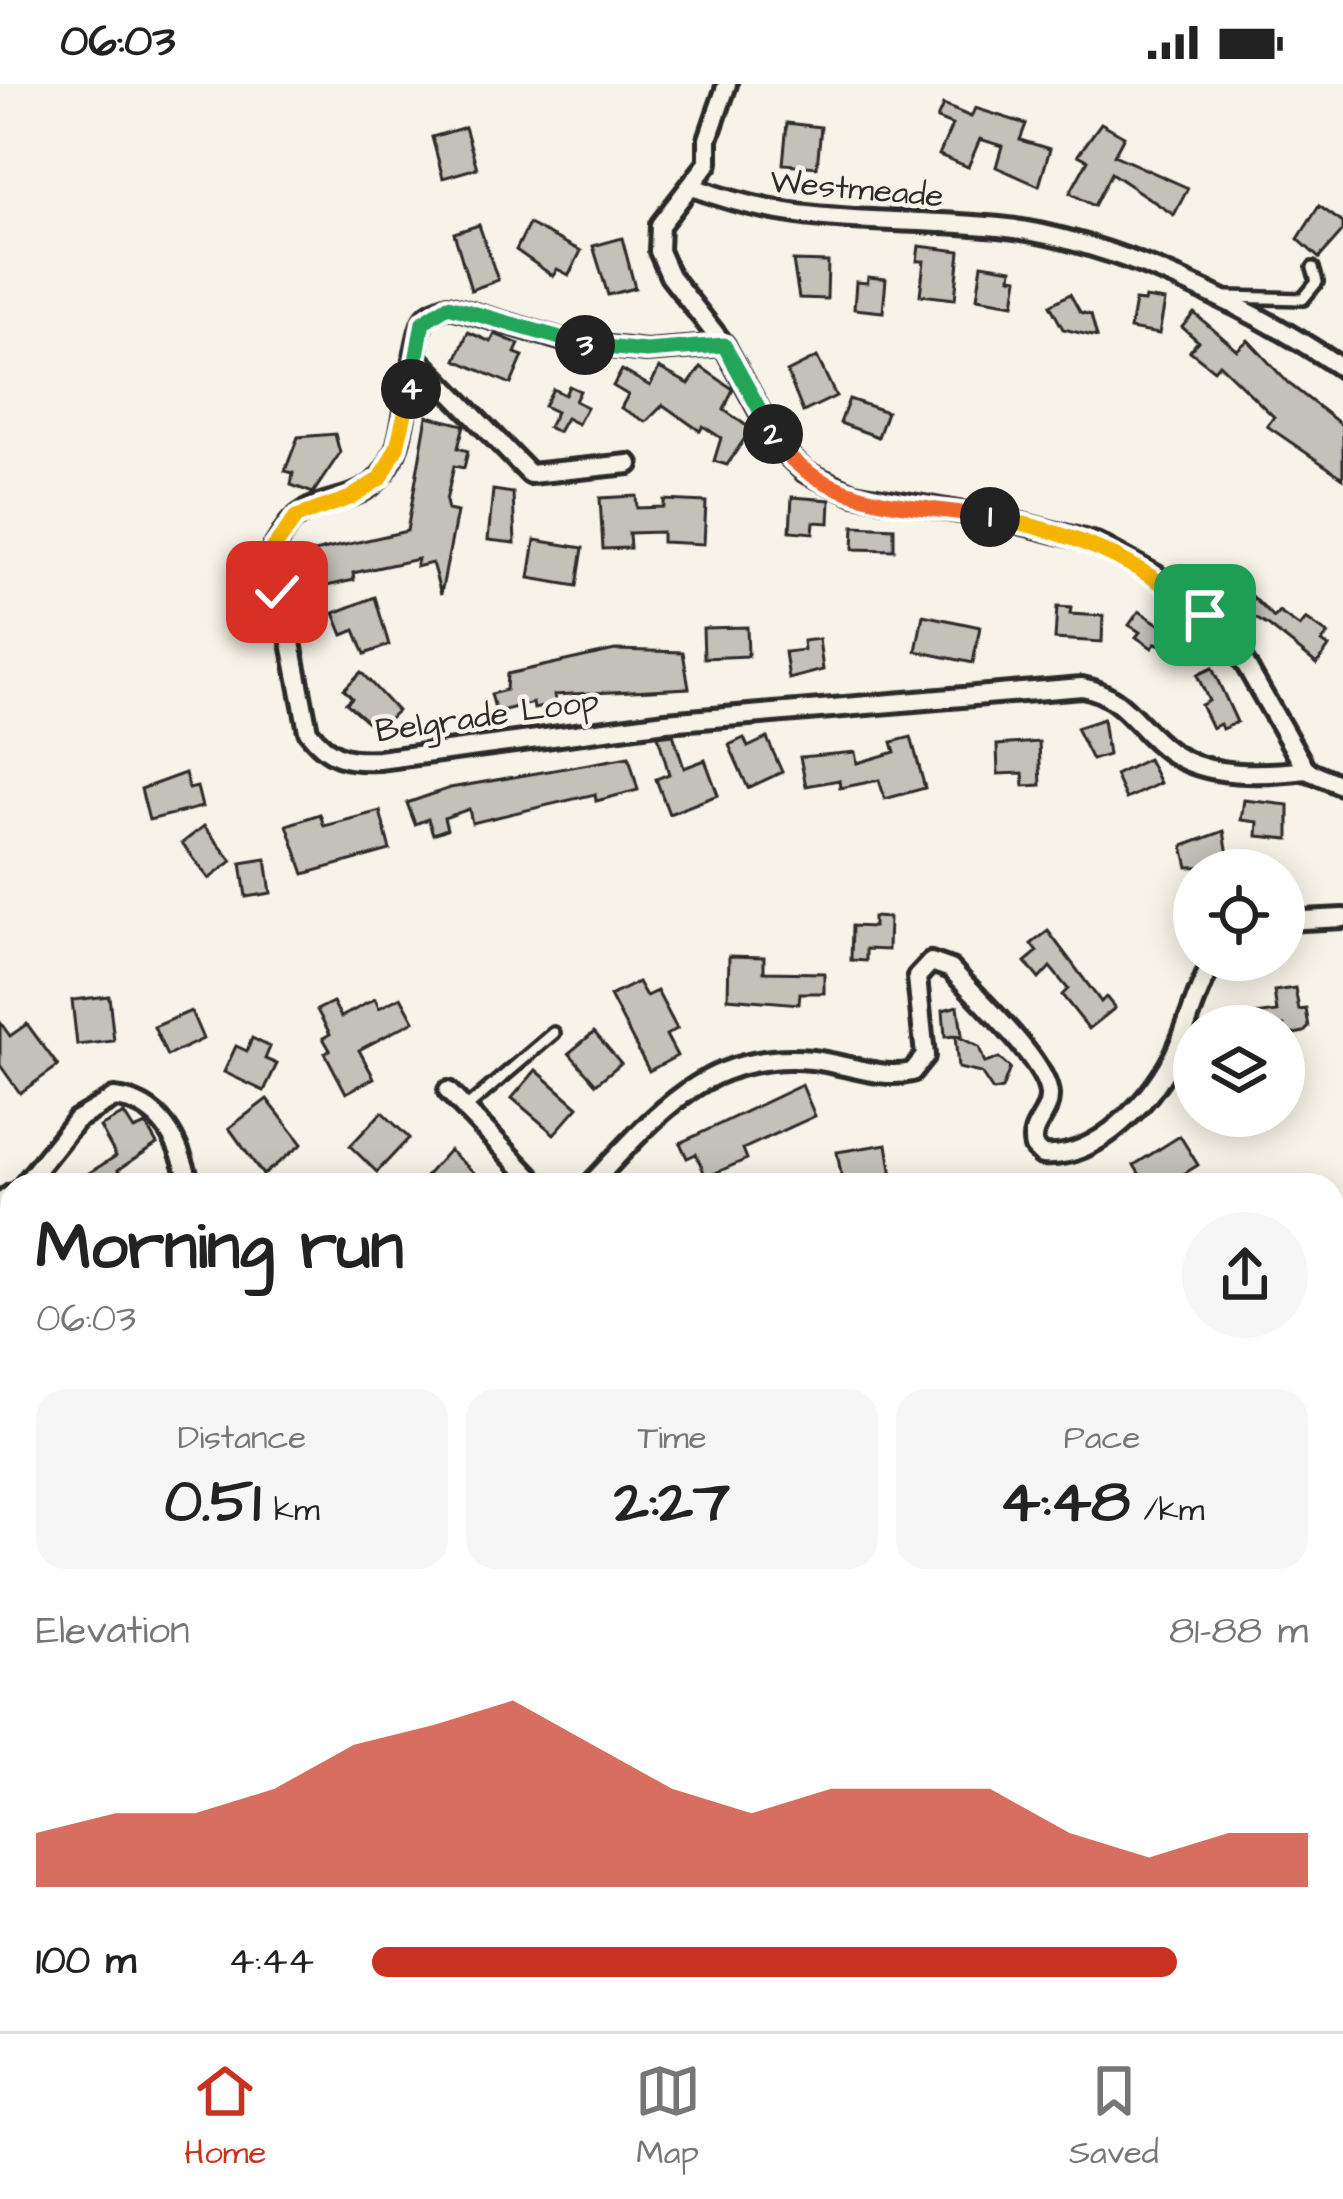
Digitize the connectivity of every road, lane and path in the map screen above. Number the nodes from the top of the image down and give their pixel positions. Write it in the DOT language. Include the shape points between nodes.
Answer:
graph roads {
  1 [pos="727,84"];
  2 [pos="693,187"];
  3 [pos="1313,268"];
  4 [pos="1217,298"];
  5 [pos="724,345"];
  6 [pos="418,359"];
  7 [pos="1343,370"];
  8 [pos="629,464"];
  9 [pos="1306,770"];
  10 [pos="1343,786"];
  11 [pos="1343,918"];
  12 [pos="1305,920"];
  13 [pos="1204,981"];
  14 [pos="554,1033"];
  15 [pos="448,1091"];
  16 [pos="466,1108"];
  17 [pos="34,1173"];
  18 [pos="185,1173"];
  19 [pos="527,1173"];
  20 [pos="602,1173"];
  1 -- 2 [label="street" via="707,139 708,163"];
  2 -- 4 [label="street, Westmeade" via="786,216 1046,234"];
  2 -- 5 [label="street" via="660,225 659,250"];
  3 -- 4 [label="lane" via="1317,281 1303,299"];
  4 -- 7 [label="street, Westmeade"];
  5 -- 6 [label="street, Belgrade Loop" via="646,351 573,343 448,306 423,322"];
  5 -- 9 [label="street" via="779,447 805,472 854,494 1096,543 1156,576 1239,652"];
  6 -- 8 [label="street" via="530,474"];
  6 -- 9 [label="street, Belgrade Loop" via="397,447 381,478 296,517 273,549 308,731 335,758 379,760 666,722 1082,687 1115,697 1168,751 1198,765 1263,775"];
  9 -- 10 [label="street"];
  11 -- 12 [label="street"];
  13 -- 20 [label="street" via="1163,1072 1110,1132 1073,1154 1042,1155 1034,1147 1049,1104 1045,1076 951,969 932,962 917,977 925,1055 912,1072 786,1059 730,1066 689,1087"];
  14 -- 16 [label="lane"];
  15 -- 16 [label="street"];
  16 -- 19 [label="street"];
  17 -- 18 [label="street" via="76,1120 114,1098 141,1104 166,1126"];
}
